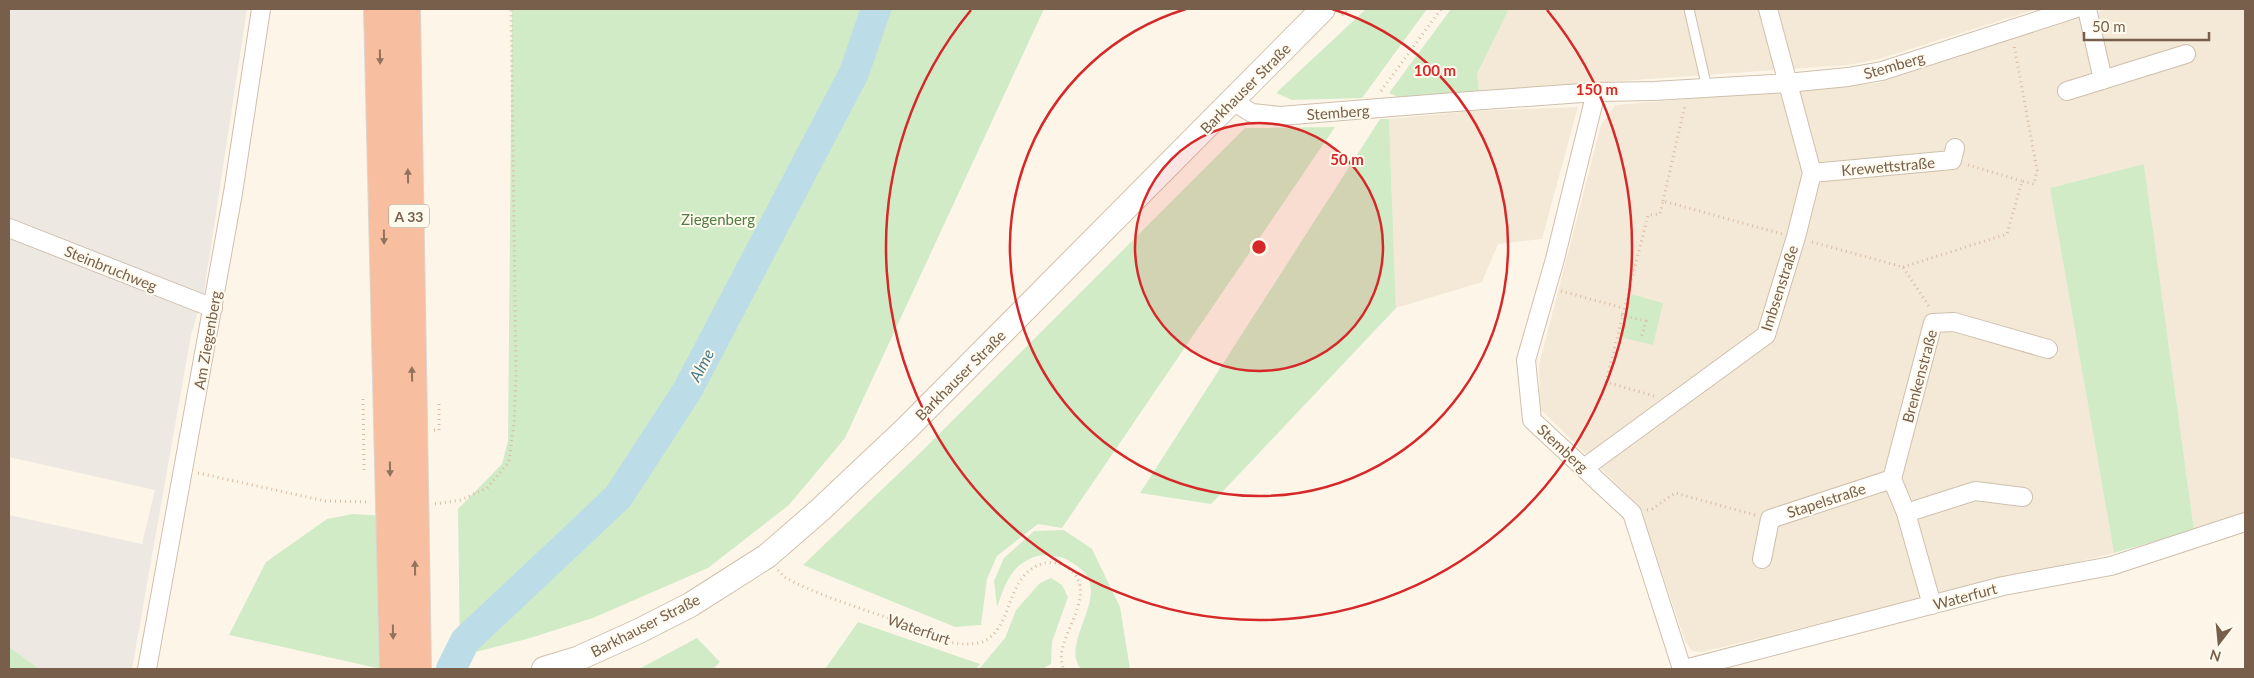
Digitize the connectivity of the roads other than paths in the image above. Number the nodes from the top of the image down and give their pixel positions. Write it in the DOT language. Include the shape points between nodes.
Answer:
graph roads {
  1 [pos="261,9"];
  2 [pos="378,9"];
  3 [pos="406,9"];
  4 [pos="1323,9"];
  5 [pos="1689,9"];
  6 [pos="1768,9"];
  7 [pos="2074,9"];
  8 [pos="2087,9"];
  9 [pos="2186,54"];
  10 [pos="2103,80"];
  11 [pos="1787,83"];
  12 [pos="1707,88"];
  13 [pos="2067,91"];
  14 [pos="1596,92"];
  15 [pos="1232,101"];
  16 [pos="1954,154"];
  17 [pos="1812,173"];
  18 [pos="9,228"];
  19 [pos="212,308"];
  20 [pos="2048,349"];
  21 [pos="400,422"];
  22 [pos="1584,468"];
  23 [pos="1892,479"];
  24 [pos="2023,497"];
  25 [pos="1906,513"];
  26 [pos="2245,522"];
  27 [pos="1762,559"];
  28 [pos="1932,605"];
  29 [pos="579,664"];
  30 [pos="147,669"];
  31 [pos="394,669"];
  32 [pos="417,669"];
  33 [pos="544,669"];
  34 [pos="1683,669"];
  1 -- 19 [label="street, Am Ziegenberg" via="234,193"];
  2 -- 21 [label="highway, A 33, one-way"];
  21 -- 3 [label="highway, A 33, one-way"];
  4 -- 15 [label="street, Barkhauser Straße"];
  5 -- 12 [label="lane"];
  6 -- 11 [label="street, Imbsenstraße"];
  7 -- 11 [label="street, Stemberg" via="1882,71"];
  8 -- 10 [label="street"];
  9 -- 10 [label="street"];
  10 -- 13 [label="street"];
  11 -- 12 [label="street, Stemberg"];
  11 -- 17 [label="street, Imbsenstraße"];
  12 -- 14 [label="street, Stemberg"];
  14 -- 15 [label="street, Stemberg" via="1280,116 1252,113"];
  14 -- 22 [label="street, Stemberg" via="1548,288 1526,360 1532,420"];
  15 -- 29 [label="street, Barkhauser Straße" via="907,428 767,556 690,605"];
  16 -- 17 [label="street, Krewettstraße"];
  17 -- 22 [label="street, Imbsenstraße" via="1766,336"];
  18 -- 19 [label="street, Steinbruchweg"];
  19 -- 30 [label="street, Am Ziegenberg"];
  20 -- 23 [label="street, Brenkenstraße" via="1954,322 1933,323"];
  21 -- 31 [label="highway, A 33, one-way, bridge"];
  32 -- 21 [label="highway, A 33, one-way, bridge"];
  22 -- 34 [label="street, Stemberg" via="1632,513"];
  23 -- 25 [label="street"];
  23 -- 27 [label="street, Stapelstraße" via="1770,518"];
  24 -- 25 [label="street" via="1975,490"];
  25 -- 28 [label="street"];
  26 -- 28 [label="street, Waterfurt" via="2111,566 2003,586"];
  28 -- 34 [label="street, Waterfurt"];
  29 -- 33 [label="street, Barkhauser Straße"];
}
